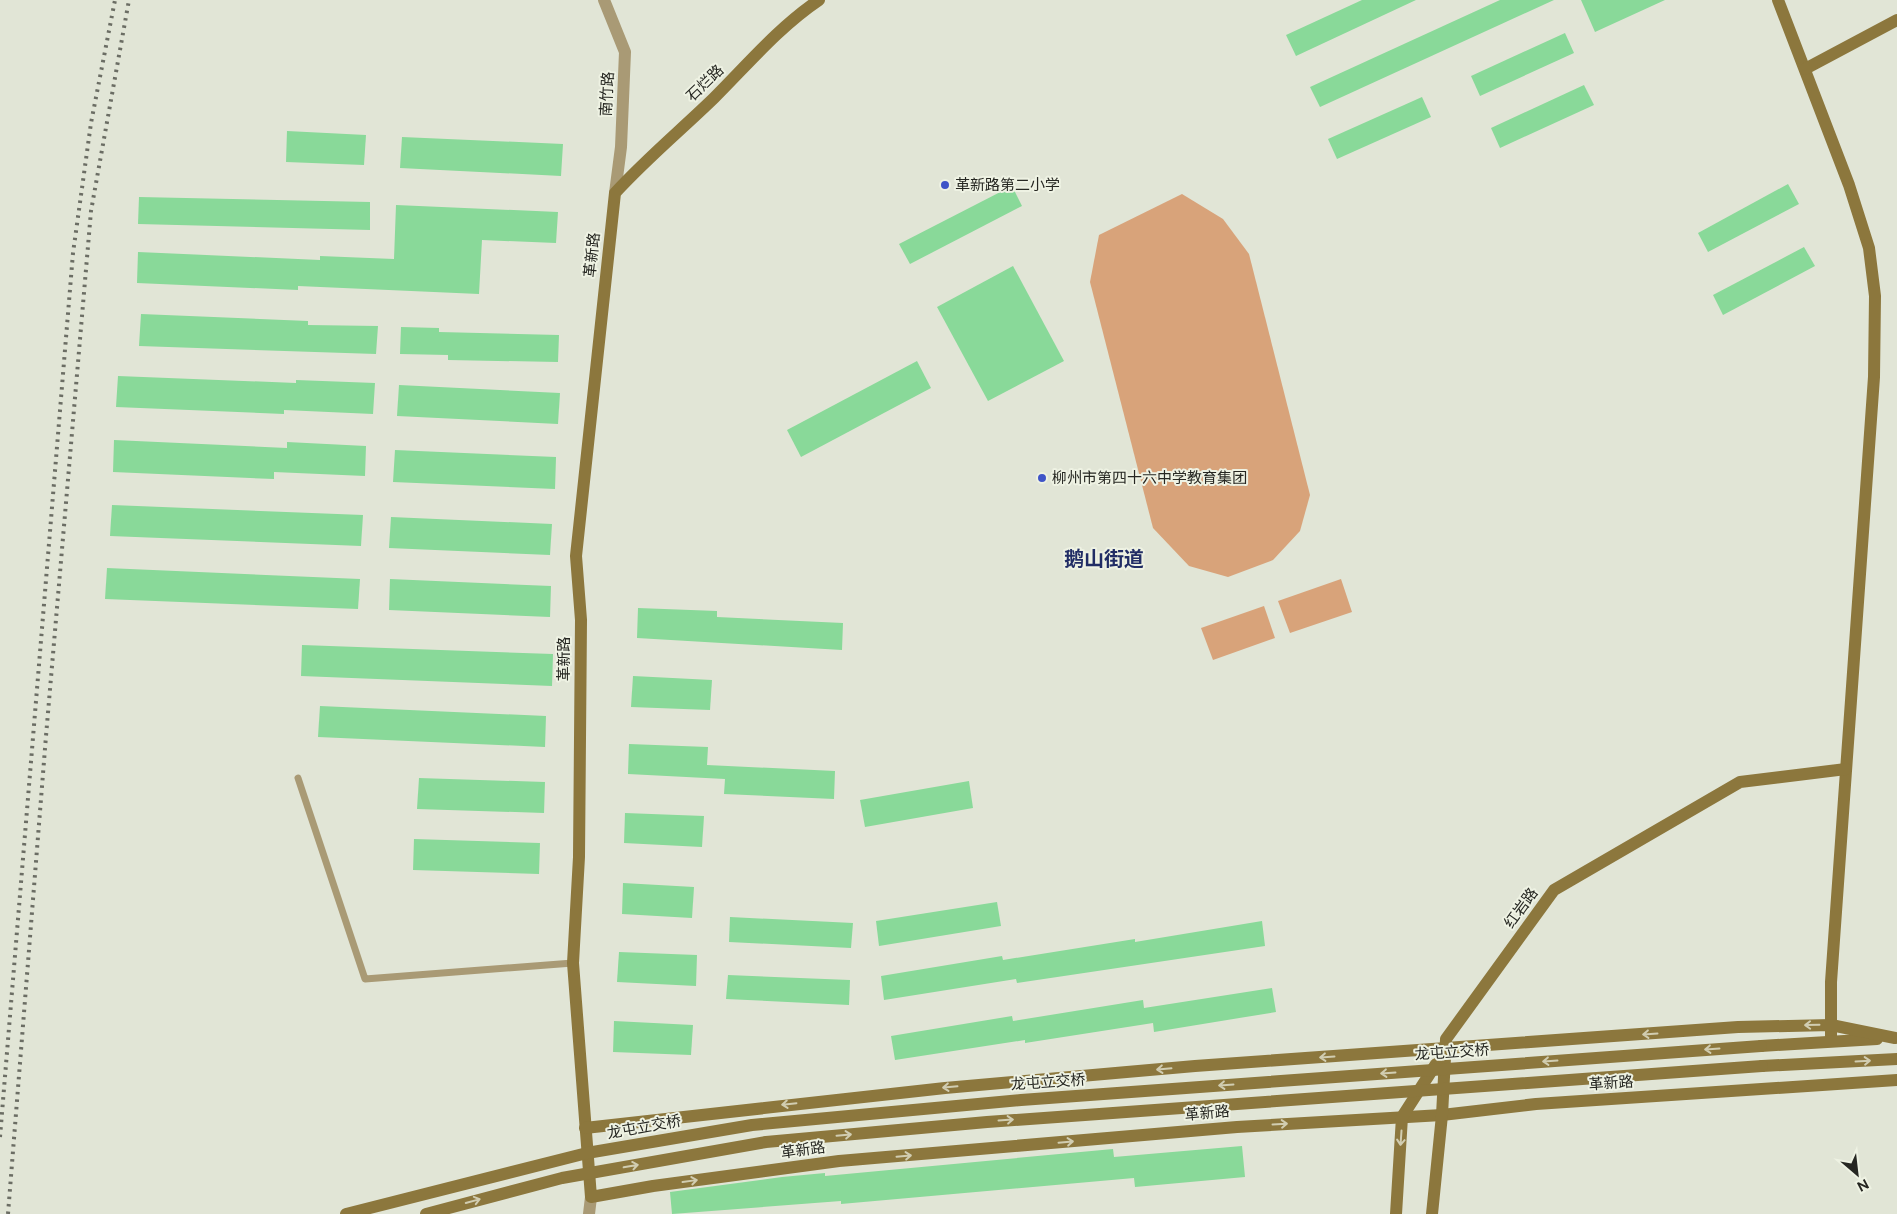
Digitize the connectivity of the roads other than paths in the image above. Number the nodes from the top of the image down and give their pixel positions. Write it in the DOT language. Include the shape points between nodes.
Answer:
graph roads {
  1 [pos="604,0"];
  2 [pos="819,0"];
  3 [pos="1778,0"];
  4 [pos="1897,20"];
  5 [pos="1804,69"];
  6 [pos="615,193"];
  7 [pos="1846,769"];
  8 [pos="298,778"];
  9 [pos="573,963"];
  10 [pos="1831,1025"];
  11 [pos="1896,1037"];
  12 [pos="1831,1041"];
  13 [pos="1445,1049"];
  14 [pos="1897,1059"];
  15 [pos="1897,1080"];
  16 [pos="1442,1114"];
  17 [pos="1402,1117"];
  18 [pos="585,1128"];
  19 [pos="590,1197"];
  20 [pos="346,1214"];
  21 [pos="426,1214"];
  22 [pos="589,1214"];
  23 [pos="1396,1214"];
  24 [pos="1432,1214"];
  1 -- 6 [label="street, 南竹路" via="625,52"];
  2 -- 6 [label="street, 石烂路" via="793,18"];
  3 -- 5 [label="street"];
  4 -- 5 [label="street"];
  5 -- 7 [label="street" via="1849,185 1866,239 1874,296 1874,377"];
  6 -- 9 [label="street, 革新路" via="576,556 581,620 579,848"];
  7 -- 10 [label="street" via="1831,982"];
  7 -- 13 [label="street, 红岩路" via="1740,782 1554,890 1446,1039"];
  8 -- 9 [label="lane" via="365,979"];
  9 -- 18 [label="street, 革新路"];
  10 -- 11 [label="street"];
  10 -- 12 [label="street"];
  10 -- 13 [label="street, one-way" via="1738,1027"];
  11 -- 12 [label="street"];
  12 -- 20 [label="street, 龙屯立交桥, one-way, bridge" via="1021,1100 752,1125 587,1153"];
  13 -- 16 [label="street, 红岩路"];
  13 -- 17 [label="street"];
  13 -- 18 [label="street, one-way" via="1194,1066 945,1088"];
  21 -- 14 [label="street, one-way, bridge" via="562,1178 766,1142 997,1121"];
  15 -- 16 [label="street, 革新路" via="1536,1104"];
  16 -- 17 [label="street, 革新路"];
  16 -- 24 [label="street, 红岩路"];
  19 -- 17 [label="street, 革新路, one-way" via="839,1161 1236,1127"];
  17 -- 23 [label="street, one-way"];
  18 -- 19 [label="street, 革新路"];
  19 -- 22 [label="street"];
}
